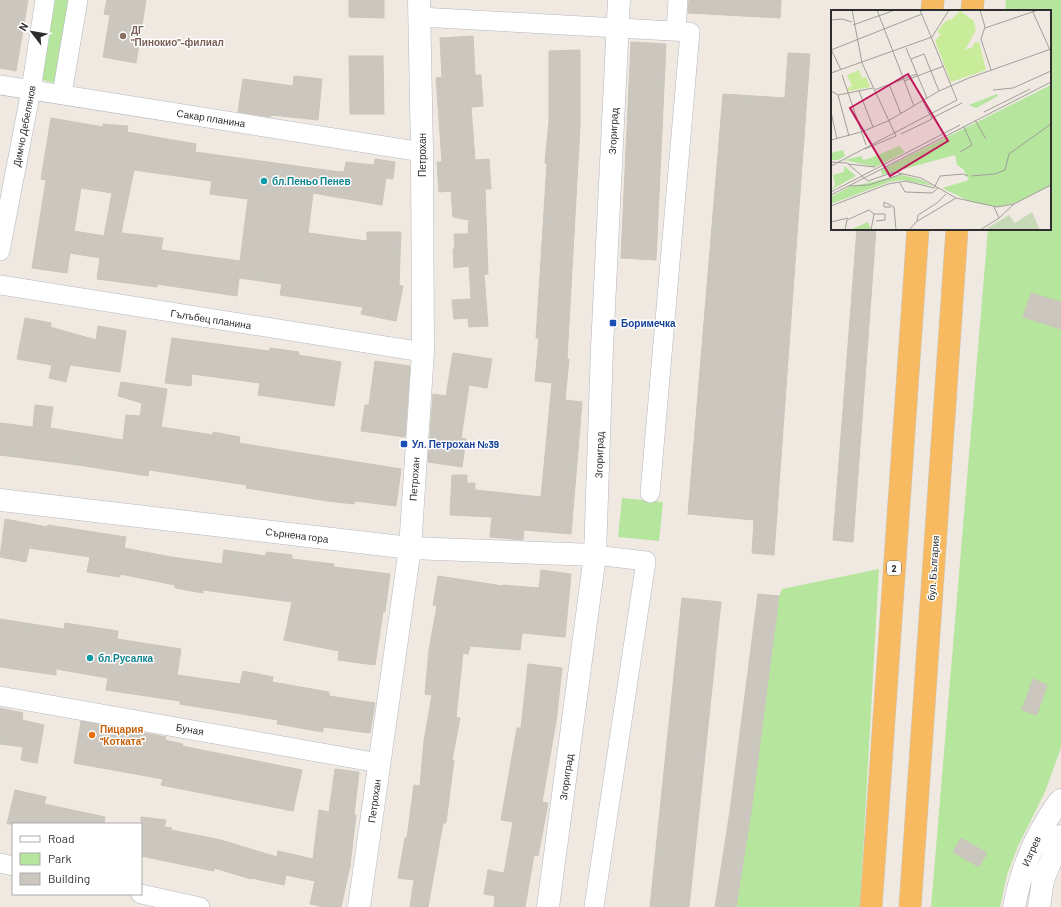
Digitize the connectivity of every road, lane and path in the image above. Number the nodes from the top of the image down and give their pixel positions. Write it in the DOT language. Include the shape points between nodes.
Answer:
graph roads {
  1 [pos="45,0"];
  2 [pos="78,0"];
  3 [pos="619,0"];
  4 [pos="678,0"];
  5 [pos="933,0"];
  6 [pos="973,0"];
  7 [pos="420,8"];
  8 [pos="932,10"];
  9 [pos="972,10"];
  10 [pos="618,28"];
  11 [pos="676,31"];
  12 [pos="0,85"];
  13 [pos="31,90"];
  14 [pos="62,94"];
  15 [pos="422,152"];
  16 [pos="918,230"];
  17 [pos="957,230"];
  18 [pos="0,251"];
  19 [pos="0,285"];
  20 [pos="423,352"];
  21 [pos="650,493"];
  22 [pos="0,500"];
  23 [pos="410,548"];
  24 [pos="595,555"];
  25 [pos="0,696"];
  26 [pos="379,763"];
  27 [pos="1061,800"];
  28 [pos="1061,836"];
  29 [pos="0,863"];
  30 [pos="12,866"];
  31 [pos="142,894"];
  32 [pos="200,907"];
  33 [pos="359,907"];
  34 [pos="548,907"];
  35 [pos="594,907"];
  36 [pos="871,907"];
  37 [pos="910,907"];
  38 [pos="1014,907"];
  39 [pos="1039,907"];
  1 -- 13 [label="street, Димчо Дебелянов"];
  2 -- 14 [label="street"];
  3 -- 10 [label="street, Згориград"];
  4 -- 11 [label="street"];
  5 -- 8 [label="highway"];
  6 -- 9 [label="highway"];
  7 -- 10 [label="street"];
  7 -- 15 [label="street, Петрохан"];
  10 -- 11 [label="street"];
  10 -- 24 [label="street, Згориград" via="602,348"];
  11 -- 21 [label="street" via="690,32"];
  12 -- 13 [label="street, Сакар планина"];
  13 -- 14 [label="street, Сакар планина"];
  13 -- 18 [label="street, Димчо Дебелянов"];
  14 -- 15 [label="street, Сакар планина"];
  15 -- 20 [label="street, Петрохан"];
  16 -- 36 [label="highway, 2"];
  17 -- 37 [label="highway, бул. България"];
  19 -- 20 [label="street, Гълъбец планина"];
  20 -- 23 [label="street, Петрохан"];
  22 -- 23 [label="street, Сърнена гора"];
  23 -- 24 [label="street, Сърнена гора"];
  23 -- 26 [label="street, Петрохан"];
  24 -- 34 [label="street, Згориград"];
  24 -- 35 [label="street" via="646,561"];
  25 -- 26 [label="street, Буная"];
  26 -- 33 [label="street, Петрохан"];
  27 -- 38 [label="street, Изгрев" via="1040,831 1027,859"];
  28 -- 39 [label="street, Изгрев" via="1043,880"];
  29 -- 30 [label="street"];
  31 -- 32 [label="street"];
}
